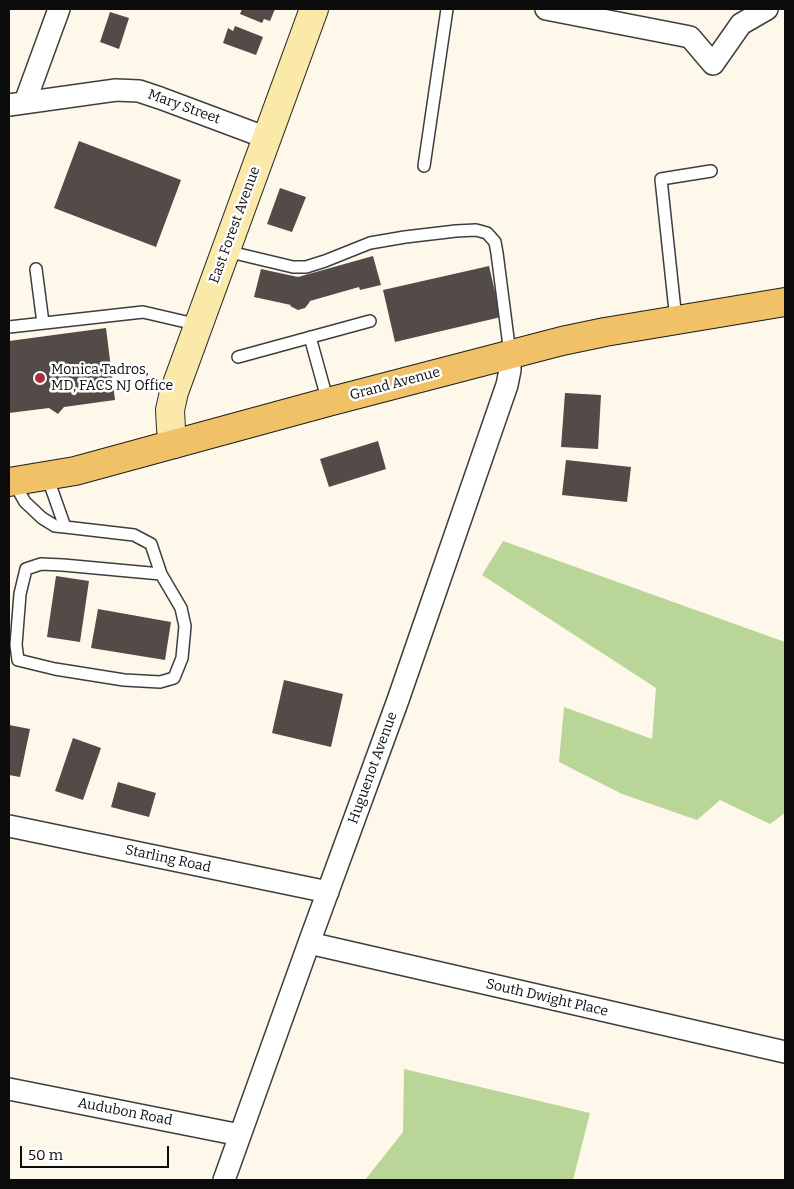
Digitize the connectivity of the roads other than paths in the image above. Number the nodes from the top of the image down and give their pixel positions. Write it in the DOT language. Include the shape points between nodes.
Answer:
graph roads {
  1 [pos="59,9"];
  2 [pos="314,9"];
  3 [pos="447,9"];
  4 [pos="546,9"];
  5 [pos="767,9"];
  6 [pos="17,104"];
  7 [pos="266,138"];
  8 [pos="424,166"];
  9 [pos="711,172"];
  10 [pos="226,251"];
  11 [pos="36,268"];
  12 [pos="785,302"];
  13 [pos="676,320"];
  14 [pos="370,321"];
  15 [pos="44,323"];
  16 [pos="199,325"];
  17 [pos="9,327"];
  18 [pos="310,337"];
  19 [pos="510,354"];
  20 [pos="238,357"];
  21 [pos="328,402"];
  22 [pos="174,444"];
  23 [pos="47,476"];
  24 [pos="11,482"];
  25 [pos="65,527"];
  26 [pos="161,574"];
  27 [pos="9,826"];
  28 [pos="328,892"];
  29 [pos="309,943"];
  30 [pos="785,1052"];
  31 [pos="9,1089"];
  32 [pos="240,1135"];
  33 [pos="224,1180"];
  1 -- 6 [label="street"];
  2 -- 7 [label="street, East Forest Avenue"];
  3 -- 8 [label="lane"];
  4 -- 5 [label="street" via="690,38 714,64 741,24"];
  6 -- 7 [label="street, Mary Street" via="116,90 139,91"];
  7 -- 10 [label="street, East Forest Avenue"];
  9 -- 13 [label="lane" via="661,179"];
  10 -- 16 [label="street, East Forest Avenue"];
  10 -- 19 [label="lane" via="293,267 306,267 370,243 456,231 487,233 497,252"];
  11 -- 15 [label="lane"];
  12 -- 13 [label="main road, Grand Avenue"];
  13 -- 19 [label="main road, Grand Avenue" via="585,336"];
  14 -- 18 [label="lane"];
  15 -- 16 [label="lane" via="143,312"];
  15 -- 17 [label="lane"];
  16 -- 22 [label="street, East Forest Avenue" via="171,401"];
  18 -- 20 [label="lane"];
  18 -- 21 [label="lane"];
  19 -- 21 [label="main road, Grand Avenue"];
  19 -- 28 [label="street, Huguenot Avenue" via="507,386"];
  21 -- 22 [label="main road, Grand Avenue"];
  22 -- 23 [label="main road, Grand Avenue"];
  23 -- 24 [label="main road, Grand Avenue"];
  23 -- 25 [label="lane"];
  24 -- 25 [label="lane" via="42,518 55,526"];
  25 -- 26 [label="lane" via="134,535 151,544"];
  26 -- 26 [label="lane" via="181,608 186,626 182,658 174,678 160,682 124,680 55,670 18,660 20,594 26,569 41,564 64,564"];
  27 -- 28 [label="street, Starling Road"];
  28 -- 29 [label="street, Huguenot Avenue"];
  29 -- 30 [label="street, South Dwight Place"];
  29 -- 32 [label="street, Huguenot Avenue"];
  31 -- 32 [label="street, Audubon Road"];
  32 -- 33 [label="street, Huguenot Avenue"];
}
